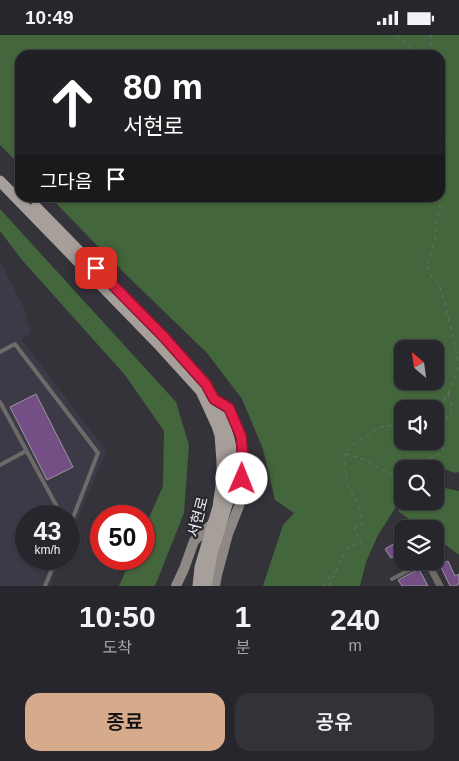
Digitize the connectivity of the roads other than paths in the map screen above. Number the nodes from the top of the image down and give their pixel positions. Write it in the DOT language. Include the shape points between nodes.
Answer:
graph roads {
  1 [pos="0,172"];
  2 [pos="0,181"];
  3 [pos="15,187"];
  4 [pos="15,196"];
  5 [pos="20,202"];
  6 [pos="31,202"];
  7 [pos="0,352"];
  8 [pos="214,399"];
  9 [pos="0,402"];
  10 [pos="26,451"];
  11 [pos="0,465"];
  12 [pos="56,505"];
  13 [pos="78,505"];
  14 [pos="212,524"];
  15 [pos="52,570"];
  16 [pos="410,570"];
  17 [pos="432,570"];
  18 [pos="392,579"];
  19 [pos="45,586"];
  20 [pos="176,586"];
  21 [pos="198,586"];
  22 [pos="206,586"];
  23 [pos="215,586"];
  24 [pos="440,586"];
  1 -- 3 [label="main road"];
  2 -- 4 [label="main road, 서현로"];
  5 -- 14 [label="main road, 서현로" via="201,391 217,425 221,444 222,479"];
  6 -- 8 [label="main road, 서현로" via="164,337 206,384"];
  7 -- 13 [label="lane" via="15,344 98,453"];
  8 -- 22 [label="main road, 서현로" via="231,446 232,488"];
  8 -- 23 [label="main road" via="229,408 241,436 244,465 239,507 228,534"];
  9 -- 10 [label="lane"];
  10 -- 11 [label="lane"];
  10 -- 12 [label="lane"];
  14 -- 20 [label="main road" via="194,541"];
  14 -- 21 [label="main road, 서현로"];
  15 -- 19 [label="lane"];
  16 -- 18 [label="lane"];
  17 -- 24 [label="street"];
}
